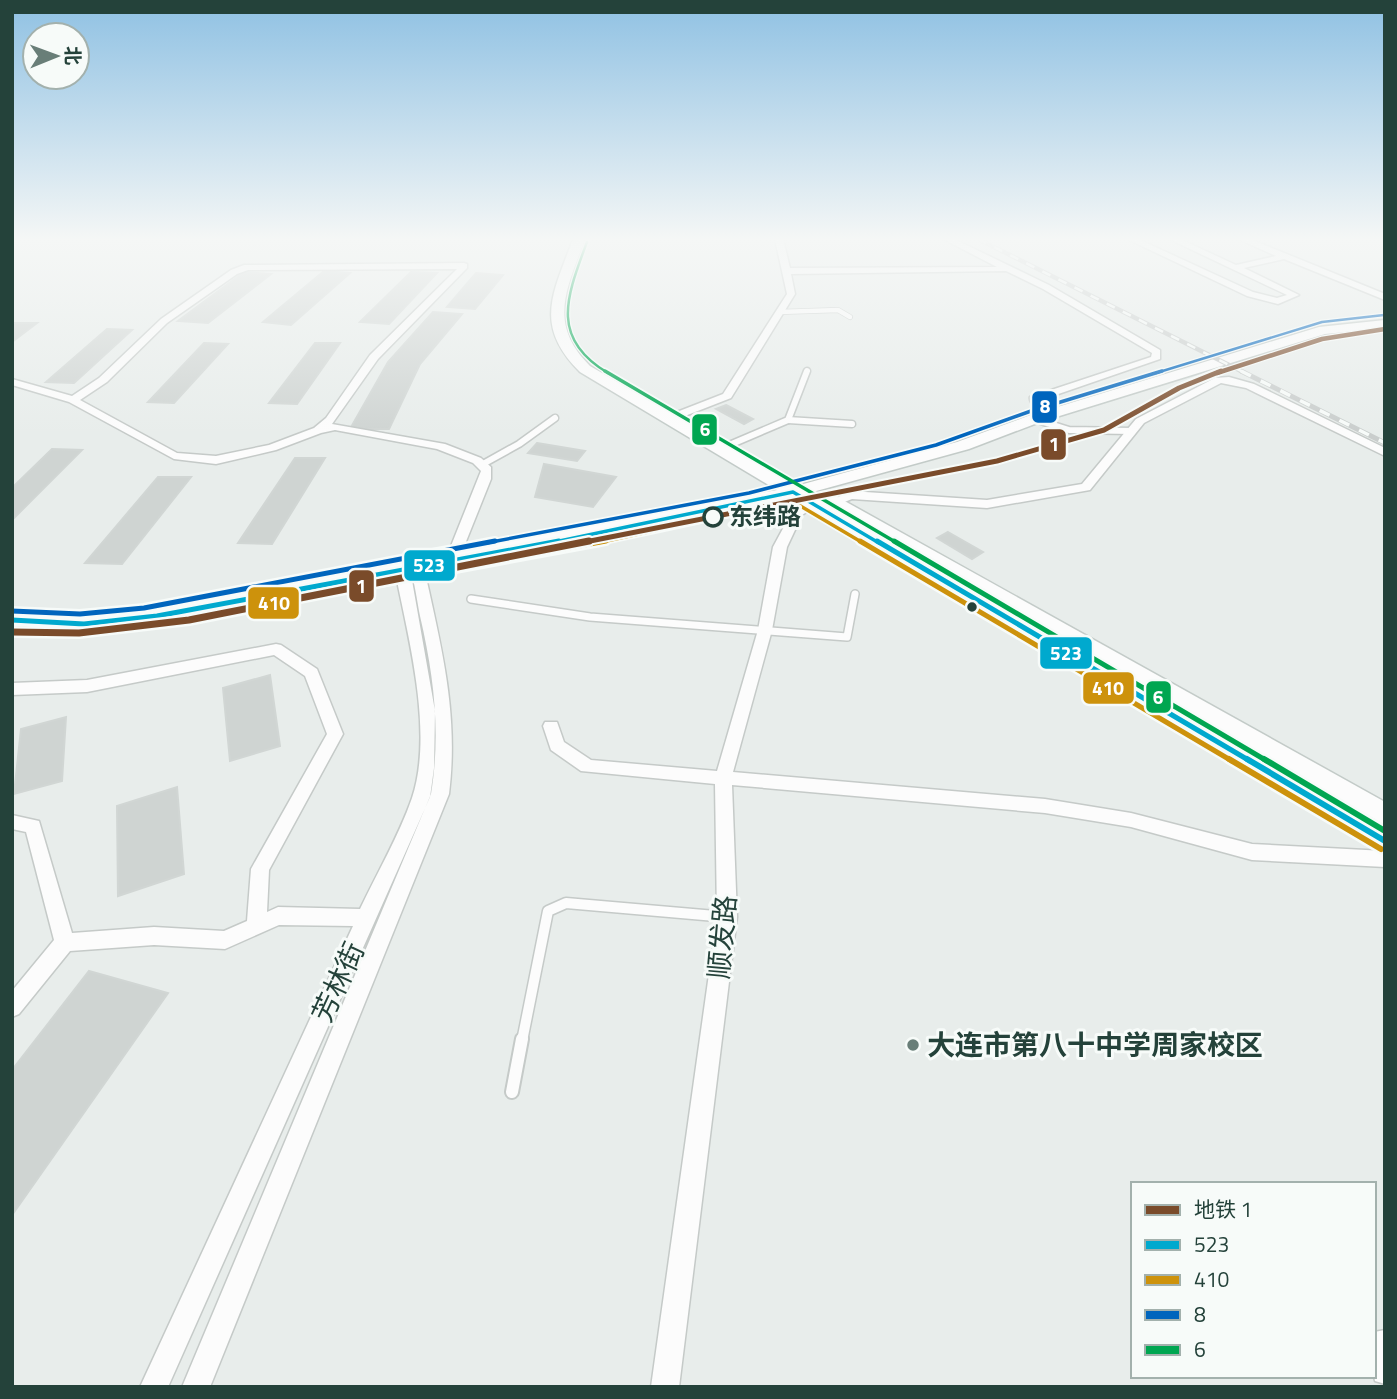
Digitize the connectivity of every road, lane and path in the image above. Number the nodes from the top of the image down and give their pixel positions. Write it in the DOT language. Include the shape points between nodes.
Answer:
graph roads {
  1 [pos="188,304"];
  2 [pos="426,304"];
  3 [pos="559,304"];
  4 [pos="570,304"];
  5 [pos="784,304"];
  6 [pos="1075,304"];
  7 [pos="779,312"];
  8 [pos="850,317"];
  9 [pos="1385,324"];
  10 [pos="807,371"];
  11 [pos="12,382"];
  12 [pos="73,400"];
  13 [pos="674,417"];
  14 [pos="1040,417"];
  15 [pos="555,418"];
  16 [pos="788,420"];
  17 [pos="852,424"];
  18 [pos="318,430"];
  19 [pos="1132,431"];
  20 [pos="726,447"];
  21 [pos="1385,453"];
  22 [pos="483,464"];
  23 [pos="799,490"];
  24 [pos="837,501"];
  25 [pos="454,555"];
  26 [pos="409,566"];
  27 [pos="855,594"];
  28 [pos="471,599"];
  29 [pos="12,607"];
  30 [pos="12,620"];
  31 [pos="765,630"];
  32 [pos="12,689"];
  33 [pos="551,726"];
  34 [pos="723,778"];
  35 [pos="1385,816"];
  36 [pos="12,822"];
  37 [pos="1385,841"];
  38 [pos="1385,859"];
  39 [pos="727,917"];
  40 [pos="368,918"];
  41 [pos="256,926"];
  42 [pos="65,942"];
  43 [pos="12,1007"];
  44 [pos="512,1092"];
  45 [pos="1385,1343"];
  46 [pos="1385,1371"];
  47 [pos="154,1387"];
  48 [pos="196,1387"];
  49 [pos="666,1387"];
  1 -- 12 [label="street" via="103,380"];
  2 -- 18 [label="street" via="374,357"];
  3 -- 13 [label="main road" via="557,335 562,347 585,369"];
  4 -- 13 [label="main road" via="570,334 576,345 598,366"];
  5 -- 7 [label="street"];
  6 -- 14 [label="street" via="1136,337 1157,352 1155,359 1034,399"];
  7 -- 8 [label="lane" via="838,310"];
  7 -- 13 [label="street" via="727,396"];
  9 -- 14 [label="main road" via="1300,337"];
  10 -- 16 [label="lane"];
  11 -- 12 [label="street"];
  12 -- 18 [label="street" via="174,456 194,459 216,460 261,451"];
  13 -- 20 [label="main road"];
  14 -- 19 [label="lane" via="1052,429"];
  14 -- 23 [label="main road" via="969,443"];
  15 -- 22 [label="lane"];
  16 -- 17 [label="lane"];
  16 -- 20 [label="lane"];
  18 -- 22 [label="street" via="335,428 460,451"];
  19 -- 21 [label="street" via="1140,421 1191,392 1229,380"];
  19 -- 24 [label="street" via="1086,487 987,504 850,495"];
  20 -- 23 [label="main road"];
  22 -- 25 [label="street" via="485,479"];
  23 -- 24 [label="main road"];
  23 -- 25 [label="main road"];
  23 -- 31 [label="street, 顺发路" via="797,513 780,547"];
  23 -- 37 [label="main road"];
  24 -- 35 [label="main road"];
  25 -- 26 [label="main road"];
  26 -- 29 [label="main road" via="114,610 56,612"];
  26 -- 30 [label="main road" via="145,617 80,623"];
  26 -- 40 [label="street, 芳林街" via="429,710 429,761 421,796"];
  26 -- 48 [label="street" via="446,710 446,761 440,794"];
  27 -- 31 [label="lane" via="847,637"];
  28 -- 31 [label="lane" via="590,617"];
  31 -- 34 [label="street, 顺发路"];
  32 -- 41 [label="street" via="87,686 275,649 312,673 335,734 260,869"];
  33 -- 34 [label="street" via="557,746 587,766"];
  34 -- 38 [label="street" via="1045,806 1131,820 1252,852"];
  34 -- 39 [label="street, 顺发路"];
  36 -- 42 [label="street" via="33,826"];
  39 -- 44 [label="lane" via="566,903 548,911"];
  39 -- 49 [label="street, 顺发路"];
  40 -- 41 [label="street" via="278,916"];
  40 -- 47 [label="street, 芳林街"];
  41 -- 42 [label="street" via="225,940 154,936"];
  42 -- 43 [label="street"];
  45 -- 46 [label="street" via="1376,1345"];
}
